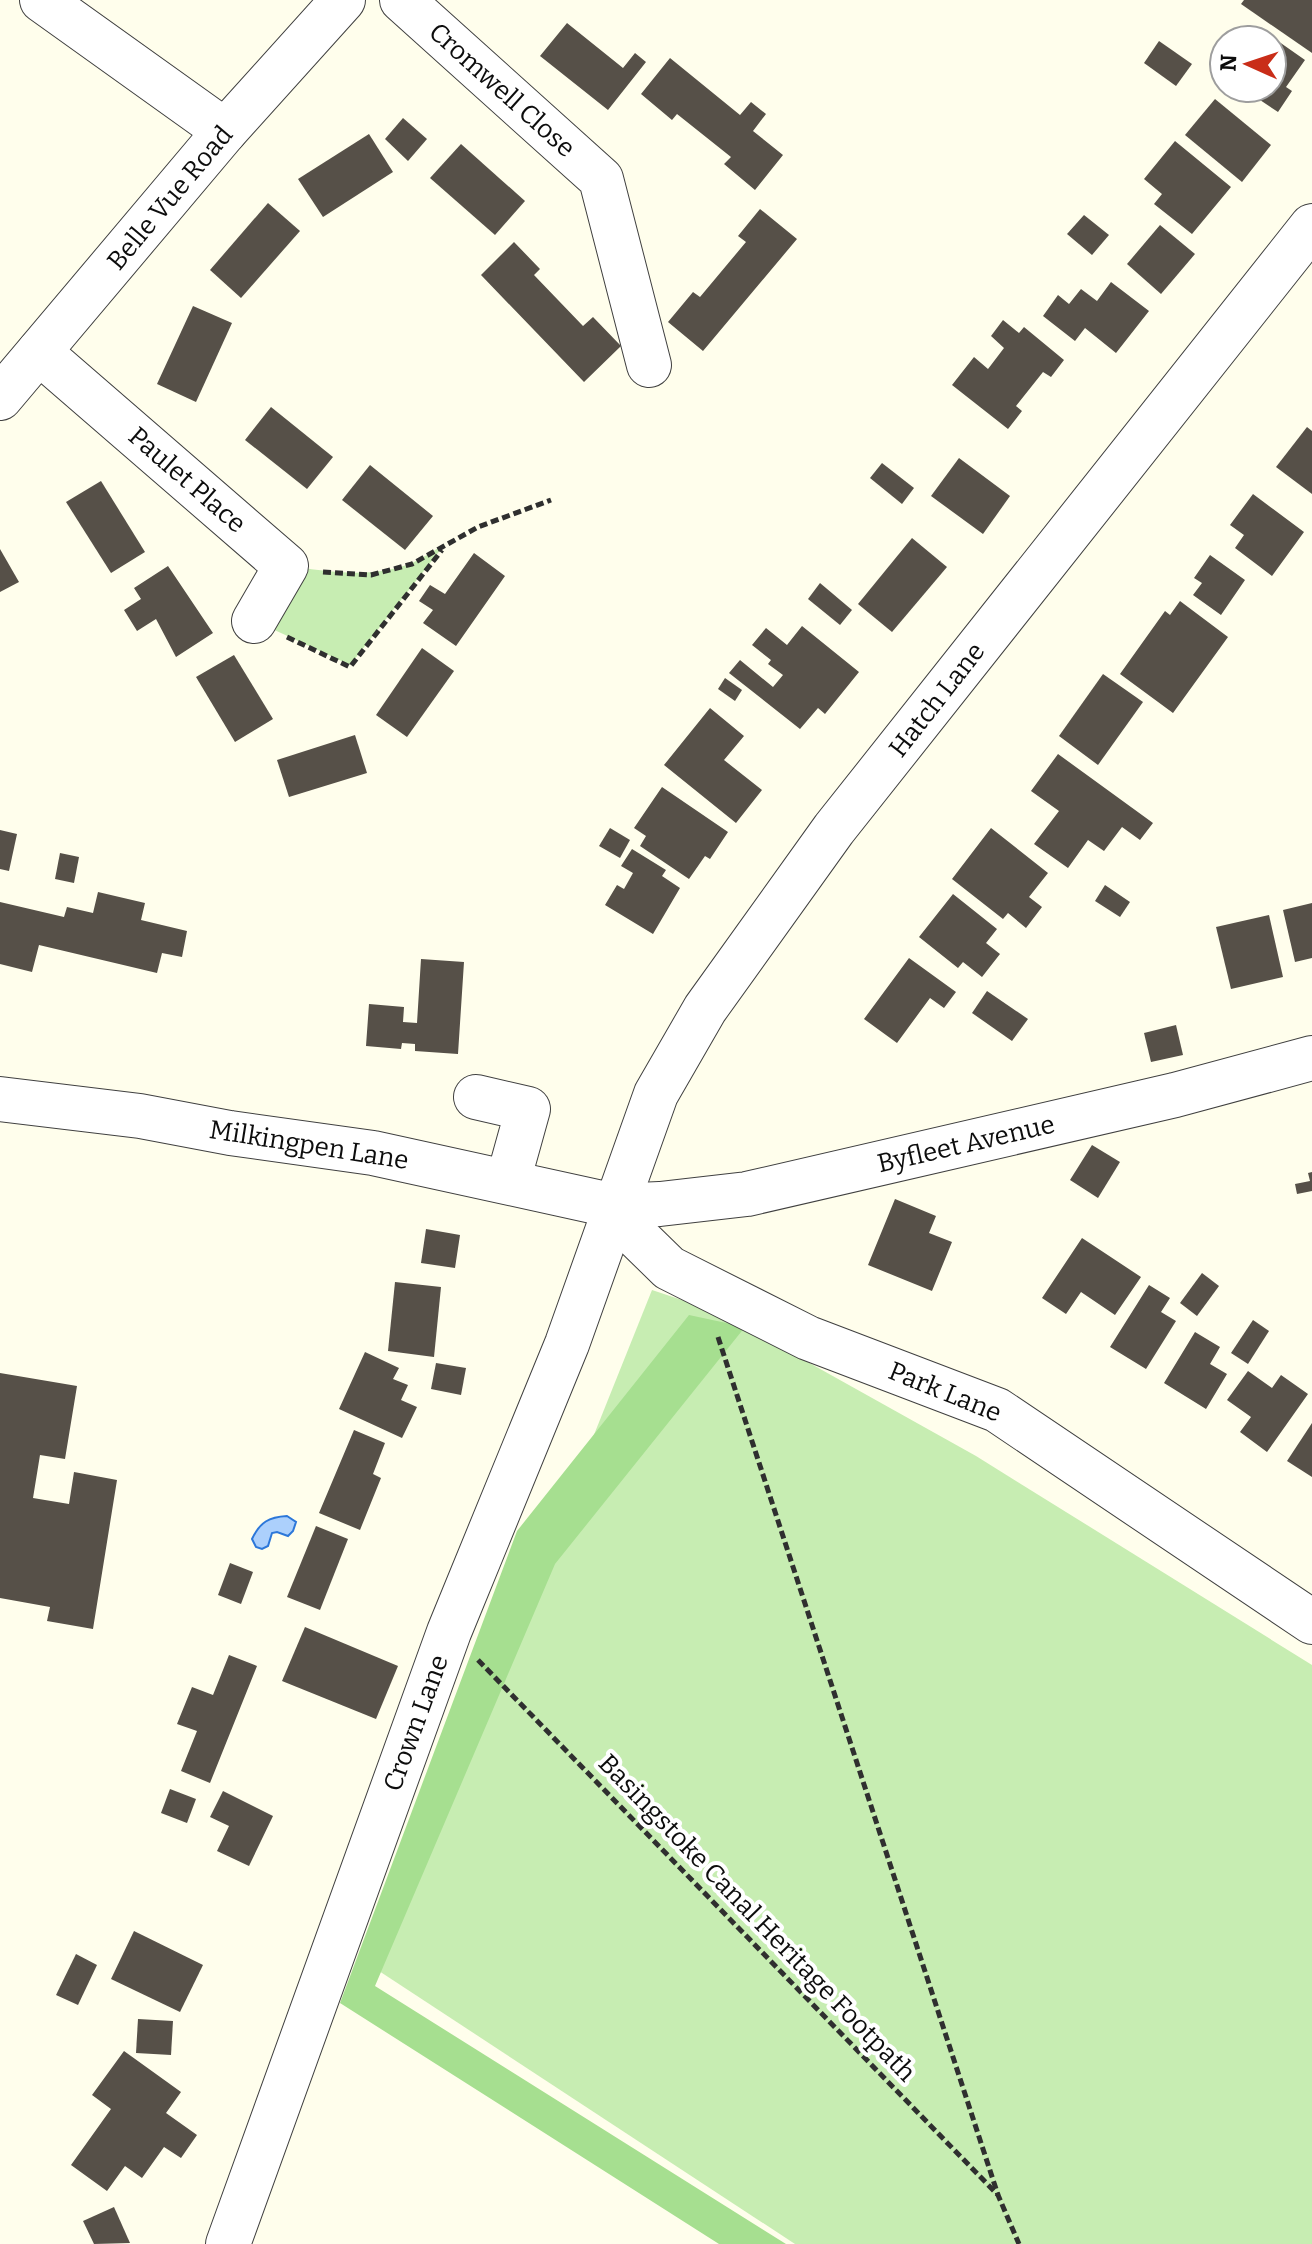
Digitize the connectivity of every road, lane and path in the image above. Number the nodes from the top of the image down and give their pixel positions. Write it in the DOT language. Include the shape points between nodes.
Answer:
graph roads {
  1 [pos="42,0"];
  2 [pos="402,0"];
  3 [pos="339,2"];
  4 [pos="225,131"];
  5 [pos="1312,226"];
  6 [pos="39,352"];
  7 [pos="649,365"];
  8 [pos="0,398"];
  9 [pos="551,500"];
  10 [pos="445,545"];
  11 [pos="286,566"];
  12 [pos="254,621"];
  13 [pos="1312,1058"];
  14 [pos="476,1097"];
  15 [pos="0,1099"];
  16 [pos="508,1181"];
  17 [pos="615,1206"];
  18 [pos="715,1328"];
  19 [pos="1312,1622"];
  20 [pos="449,1632"];
  21 [pos="998,2195"];
  22 [pos="228,2244"];
  23 [pos="1019,2244"];
  1 -- 4 [label="street"];
  2 -- 7 [label="street, Cromwell Close" via="601,179"];
  3 -- 4 [label="street, Belle Vue Road"];
  4 -- 6 [label="street, Belle Vue Road"];
  5 -- 17 [label="street, Hatch Lane" via="758,932 656,1094"];
  6 -- 8 [label="street, Belle Vue Road"];
  6 -- 11 [label="street, Paulet Place"];
  9 -- 10 [label="path"];
  10 -- 11 [label="path" via="412,564 371,575"];
  10 -- 12 [label="path" via="350,667"];
  11 -- 12 [label="street"];
  13 -- 17 [label="street, Byfleet Avenue" via="747,1194"];
  14 -- 16 [label="street" via="528,1109"];
  15 -- 16 [label="street, Milkingpen Lane" via="373,1153"];
  16 -- 17 [label="street, Milkingpen Lane"];
  17 -- 19 [label="street, Park Lane" via="626,1226 669,1268 808,1338 997,1410"];
  17 -- 20 [label="street, Crown Lane" via="567,1344"];
  18 -- 21 [label="path"];
  20 -- 21 [label="path, Basingstoke Canal Heritage Footpath"];
  20 -- 22 [label="street, Crown Lane"];
  21 -- 23 [label="path, Basingstoke Canal Heritage Footpath"];
}
